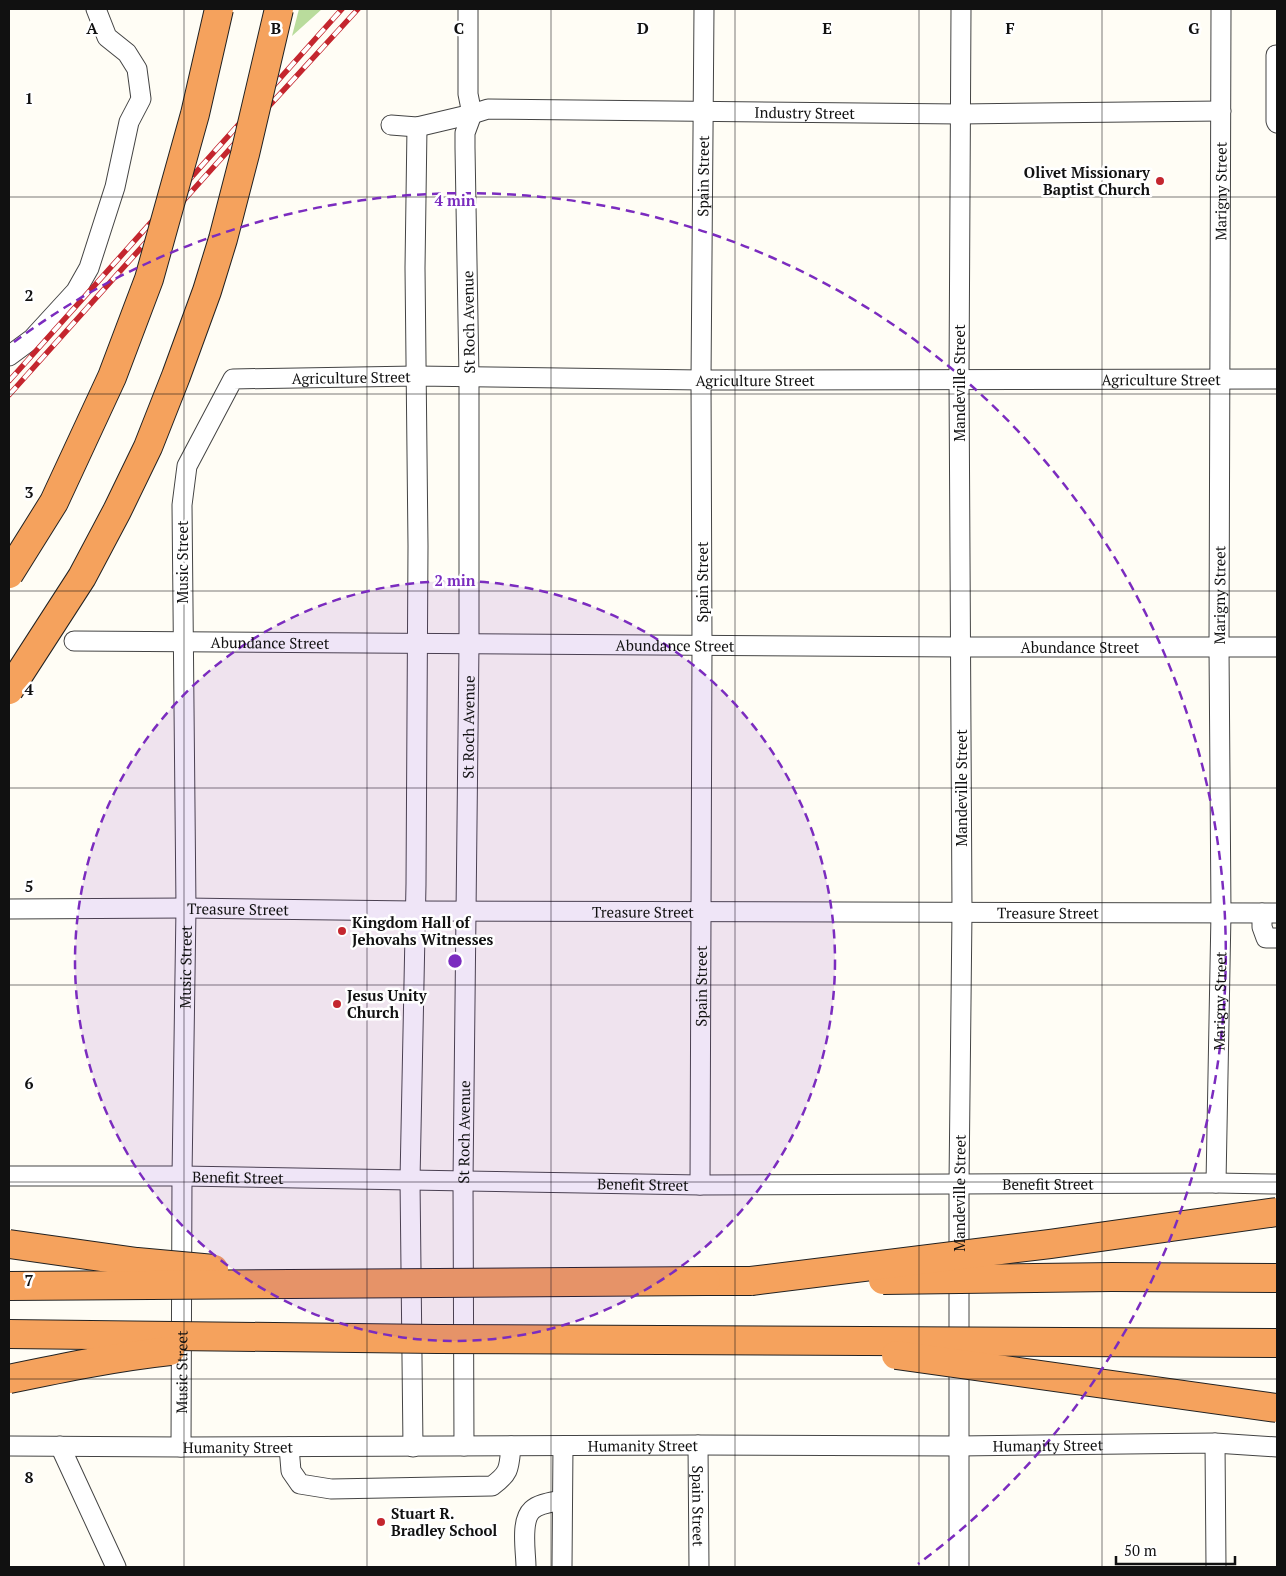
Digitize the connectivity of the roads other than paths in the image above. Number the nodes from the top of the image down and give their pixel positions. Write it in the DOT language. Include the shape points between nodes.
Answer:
graph roads {
  1 [pos="96,9"];
  2 [pos="219,9"];
  3 [pos="279,9"];
  4 [pos="468,9"];
  5 [pos="704,9"];
  6 [pos="961,9"];
  7 [pos="1221,9"];
  8 [pos="1276,55"];
  9 [pos="1222,111"];
  10 [pos="704,112"];
  11 [pos="472,114"];
  12 [pos="960,114"];
  13 [pos="1277,123"];
  14 [pos="391,125"];
  15 [pos="417,126"];
  16 [pos="9,356"];
  17 [pos="416,376"];
  18 [pos="469,376"];
  19 [pos="233,378"];
  20 [pos="959,378"];
  21 [pos="1221,379"];
  22 [pos="1277,379"];
  23 [pos="701,380"];
  24 [pos="9,574"];
  25 [pos="74,641"];
  26 [pos="182,641"];
  27 [pos="418,644"];
  28 [pos="468,644"];
  29 [pos="702,646"];
  30 [pos="960,647"];
  31 [pos="1219,647"];
  32 [pos="1277,647"];
  33 [pos="9,690"];
  34 [pos="186,908"];
  35 [pos="9,909"];
  36 [pos="415,911"];
  37 [pos="466,911"];
  38 [pos="700,912"];
  39 [pos="962,912"];
  40 [pos="1221,913"];
  41 [pos="1269,913"];
  42 [pos="1277,938"];
  43 [pos="9,1176"];
  44 [pos="182,1176"];
  45 [pos="410,1180"];
  46 [pos="463,1182"];
  47 [pos="1216,1183"];
  48 [pos="959,1184"];
  49 [pos="1277,1184"];
  50 [pos="700,1185"];
  51 [pos="1277,1212"];
  52 [pos="9,1244"];
  53 [pos="1277,1278"];
  54 [pos="751,1281"];
  55 [pos="382,1283"];
  56 [pos="9,1286"];
  57 [pos="9,1334"];
  58 [pos="438,1339"];
  59 [pos="793,1341"];
  60 [pos="1277,1343"];
  61 [pos="9,1379"];
  62 [pos="1277,1408"];
  63 [pos="1215,1444"];
  64 [pos="698,1445"];
  65 [pos="9,1446"];
  66 [pos="60,1446"];
  67 [pos="413,1446"];
  68 [pos="464,1446"];
  69 [pos="511,1446"];
  70 [pos="563,1446"];
  71 [pos="959,1446"];
  72 [pos="289,1447"];
  73 [pos="1277,1447"];
  74 [pos="181,1448"];
  75 [pos="562,1500"];
  76 [pos="116,1567"];
  77 [pos="526,1567"];
  78 [pos="562,1567"];
  79 [pos="699,1567"];
  80 [pos="959,1567"];
  81 [pos="1216,1567"];
  1 -- 16 [label="street" via="107,37 127,53 137,69 141,99 129,122 115,187 89,268 76,291 32,339"];
  2 -- 24 [label="highway, bridge" via="195,114 149,279 112,377 54,502"];
  3 -- 33 [label="highway, bridge" via="208,291 148,447 82,576"];
  4 -- 11 [label="street, St Roch Avenue" via="468,94"];
  5 -- 10 [label="street, Spain Street"];
  6 -- 12 [label="street, Mandeville Street"];
  7 -- 9 [label="street, Marigny Street"];
  8 -- 13 [label="street"];
  9 -- 12 [label="street, Industry Street"];
  9 -- 21 [label="street, Marigny Street"];
  10 -- 11 [label="street, Industry Street" via="488,109"];
  10 -- 12 [label="street, Industry Street"];
  10 -- 23 [label="street, Spain Street"];
  11 -- 15 [label="street, Industry Street"];
  11 -- 18 [label="street, St Roch Avenue" via="465,148"];
  12 -- 20 [label="street, Mandeville Street"];
  14 -- 15 [label="street, Industry Street"];
  15 -- 17 [label="street"];
  17 -- 18 [label="street, Agriculture Street"];
  17 -- 19 [label="street, Agriculture Street"];
  17 -- 27 [label="street"];
  18 -- 23 [label="street, Agriculture Street"];
  18 -- 28 [label="street, St Roch Avenue"];
  19 -- 26 [label="street, Music Street" via="187,466 182,505"];
  20 -- 21 [label="street, Agriculture Street"];
  20 -- 23 [label="street, Agriculture Street"];
  20 -- 30 [label="street, Mandeville Street"];
  21 -- 22 [label="street, Agriculture Street"];
  21 -- 31 [label="street, Marigny Street"];
  23 -- 29 [label="street, Spain Street"];
  25 -- 26 [label="street, Abundance Street"];
  26 -- 27 [label="street, Abundance Street"];
  26 -- 34 [label="street, Music Street"];
  27 -- 28 [label="street, Abundance Street"];
  27 -- 36 [label="street"];
  28 -- 29 [label="street, Abundance Street"];
  28 -- 37 [label="street, St Roch Avenue"];
  29 -- 30 [label="street, Abundance Street"];
  29 -- 38 [label="street, Spain Street"];
  30 -- 31 [label="street, Abundance Street"];
  30 -- 39 [label="street, Mandeville Street"];
  31 -- 32 [label="street, Abundance Street"];
  31 -- 40 [label="street, Marigny Street"];
  34 -- 35 [label="street, Treasure Street"];
  34 -- 36 [label="street, Treasure Street"];
  34 -- 44 [label="street, Music Street"];
  36 -- 37 [label="street, Treasure Street"];
  36 -- 45 [label="street"];
  37 -- 38 [label="street, Treasure Street"];
  37 -- 46 [label="street, St Roch Avenue"];
  38 -- 39 [label="street, Treasure Street"];
  38 -- 50 [label="street, Spain Street"];
  39 -- 40 [label="street, Treasure Street"];
  39 -- 48 [label="street, Mandeville Street"];
  40 -- 41 [label="street, Treasure Street"];
  40 -- 47 [label="street, Marigny Street"];
  41 -- 42 [label="street" via="1262,927 1266,938"];
  43 -- 44 [label="street, Benefit Street"];
  44 -- 45 [label="street, Benefit Street"];
  44 -- 74 [label="street, Music Street"];
  45 -- 46 [label="street, Benefit Street"];
  45 -- 67 [label="street"];
  46 -- 50 [label="street, Benefit Street"];
  46 -- 68 [label="street, St Roch Avenue"];
  47 -- 48 [label="street, Benefit Street"];
  47 -- 49 [label="street, Benefit Street"];
  48 -- 50 [label="street, Benefit Street"];
  48 -- 71 [label="street, Mandeville Street"];
  51 -- 54 [label="highway, bridge"];
  52 -- 55 [label="highway, bridge" via="137,1262"];
  53 -- 54 [label="highway, bridge"];
  54 -- 55 [label="highway, bridge"];
  55 -- 56 [label="highway, bridge"];
  57 -- 58 [label="highway, bridge"];
  58 -- 59 [label="highway, bridge"];
  58 -- 61 [label="highway, bridge" via="176,1350 115,1358"];
  59 -- 60 [label="highway, bridge"];
  59 -- 62 [label="highway, bridge"];
  63 -- 71 [label="street, Humanity Street"];
  63 -- 73 [label="street, Humanity Street"];
  63 -- 81 [label="street"];
  64 -- 70 [label="street, Humanity Street"];
  64 -- 71 [label="street, Humanity Street"];
  64 -- 79 [label="street, Spain Street"];
  65 -- 66 [label="street, Humanity Street"];
  66 -- 74 [label="street, Humanity Street"];
  66 -- 76 [label="street"];
  67 -- 68 [label="street, Humanity Street"];
  67 -- 72 [label="street, Humanity Street"];
  68 -- 69 [label="street, Humanity Street"];
  69 -- 70 [label="street, Humanity Street"];
  69 -- 72 [label="street" via="509,1467 504,1477 492,1486 331,1489 300,1484 291,1471"];
  70 -- 75 [label="street"];
  71 -- 80 [label="street, Mandeville Street"];
  72 -- 74 [label="street, Humanity Street"];
  75 -- 77 [label="street" via="532,1509 525,1522"];
  75 -- 78 [label="street"];
}
